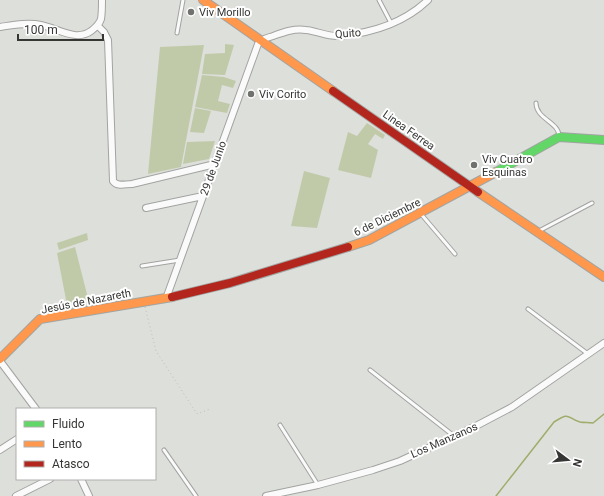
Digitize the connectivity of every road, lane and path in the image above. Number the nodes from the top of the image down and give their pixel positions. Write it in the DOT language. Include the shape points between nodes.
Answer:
graph roads {
  1 [pos="102,0"];
  2 [pos="183,0"];
  3 [pos="203,0"];
  4 [pos="379,0"];
  5 [pos="428,0"];
  6 [pos="391,25"];
  7 [pos="98,26"];
  8 [pos="0,27"];
  9 [pos="177,33"];
  10 [pos="260,40"];
  11 [pos="536,103"];
  12 [pos="559,137"];
  13 [pos="604,140"];
  14 [pos="215,164"];
  15 [pos="470,187"];
  16 [pos="203,196"];
  17 [pos="592,203"];
  18 [pos="146,208"];
  19 [pos="420,213"];
  20 [pos="536,232"];
  21 [pos="455,254"];
  22 [pos="180,260"];
  23 [pos="142,266"];
  24 [pos="604,277"];
  25 [pos="167,296"];
  26 [pos="144,300"];
  27 [pos="528,309"];
  28 [pos="604,343"];
  29 [pos="588,354"];
  30 [pos="0,360"];
  31 [pos="370,370"];
  32 [pos="35,408"];
  33 [pos="210,409"];
  34 [pos="280,426"];
  35 [pos="454,436"];
  36 [pos="16,440"];
  37 [pos="0,450"];
  38 [pos="164,450"];
  39 [pos="48,480"];
  40 [pos="81,480"];
  41 [pos="318,485"];
  42 [pos="16,496"];
  43 [pos="89,496"];
  44 [pos="196,496"];
  45 [pos="266,496"];
  1 -- 7 [label="street"];
  2 -- 9 [label="lane"];
  3 -- 10 [label="street, Linea Ferrea"];
  4 -- 6 [label="lane"];
  5 -- 6 [label="street, Quito"];
  6 -- 10 [label="street, Quito" via="368,32 337,36 305,30 288,31"];
  7 -- 8 [label="street" via="79,36 40,25"];
  7 -- 14 [label="street" via="108,40 114,183 132,184"];
  10 -- 14 [label="street, 29 de Junio"];
  10 -- 15 [label="street, Linea Ferrea"];
  11 -- 12 [label="lane" via="537,111 558,130"];
  12 -- 13 [label="street"];
  12 -- 15 [label="street, 6 de Diciembre"];
  14 -- 16 [label="street, 29 de Junio"];
  15 -- 19 [label="street, 6 de Diciembre"];
  15 -- 20 [label="street, Linea Ferrea"];
  16 -- 18 [label="street"];
  16 -- 22 [label="street, 29 de Junio"];
  17 -- 20 [label="lane"];
  19 -- 21 [label="lane"];
  19 -- 25 [label="street, 6 de Diciembre" via="369,240 230,283"];
  20 -- 24 [label="street, Linea Ferrea"];
  22 -- 23 [label="lane"];
  22 -- 25 [label="street, 29 de Junio"];
  25 -- 26 [label="street, Jesús de Nazareth"];
  26 -- 30 [label="street, Jesús de Nazareth" via="40,319"];
  26 -- 33 [label="path" via="156,351 197,414"];
  27 -- 29 [label="lane"];
  28 -- 29 [label="street, Los Manzanos"];
  29 -- 35 [label="street, Los Manzanos" via="512,407"];
  30 -- 32 [label="street"];
  31 -- 35 [label="lane"];
  34 -- 41 [label="lane"];
  35 -- 41 [label="street, Los Manzanos" via="387,466"];
  36 -- 37 [label="street"];
  38 -- 44 [label="lane"];
  39 -- 42 [label="street"];
  40 -- 43 [label="street"];
  41 -- 45 [label="street, Los Manzanos"];
}
